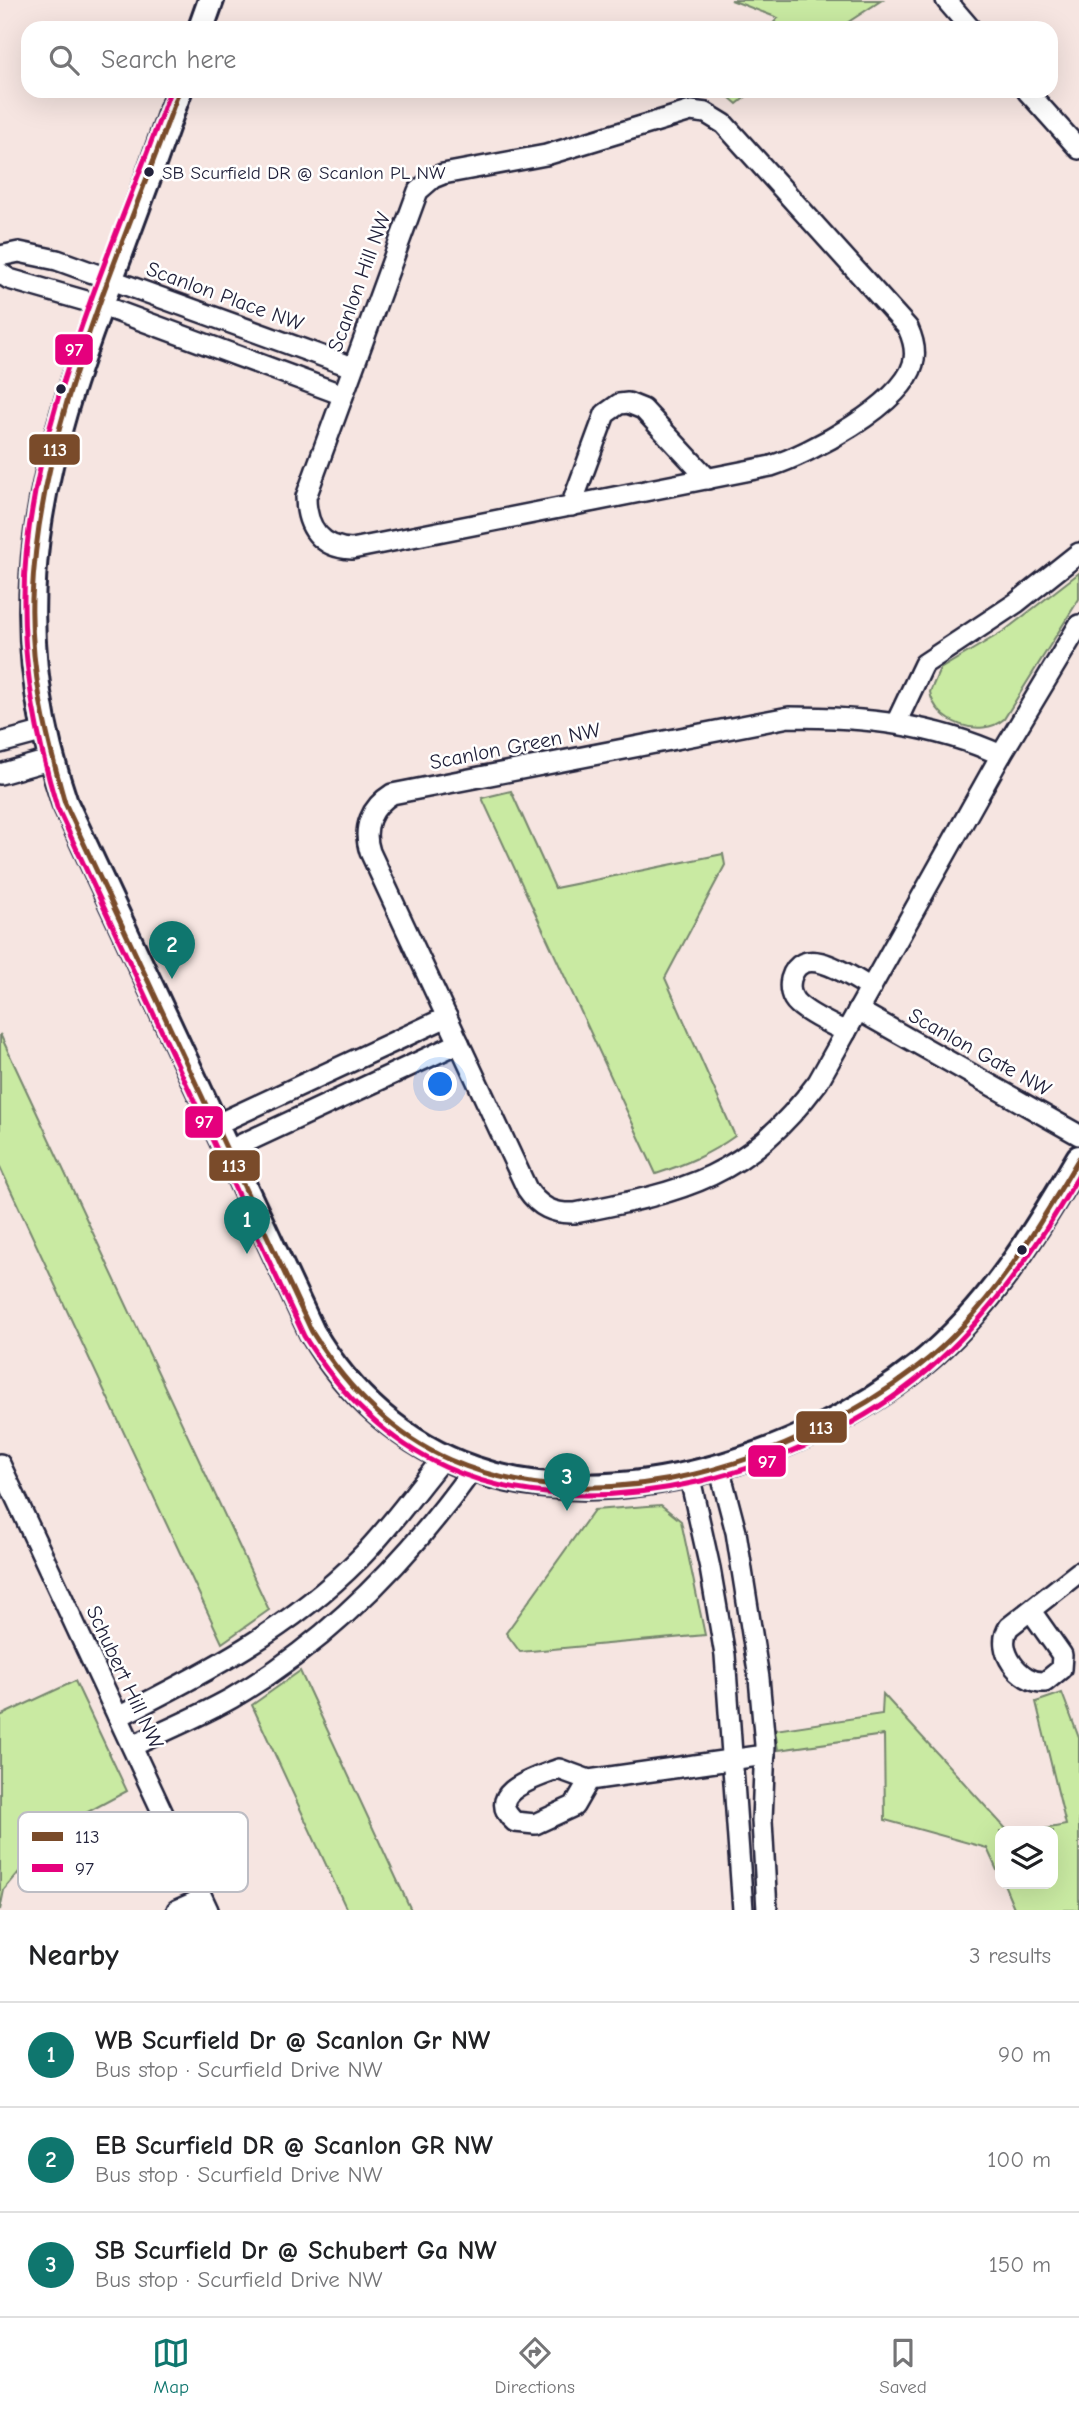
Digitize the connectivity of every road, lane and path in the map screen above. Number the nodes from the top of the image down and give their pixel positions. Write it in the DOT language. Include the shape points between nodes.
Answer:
graph roads {
  1 [pos="211,0"];
  2 [pos="946,0"];
  3 [pos="204,21"];
  4 [pos="964,21"];
  5 [pos="176,98"];
  6 [pos="1033,98"];
  7 [pos="1079,149"];
  8 [pos="0,256"];
  9 [pos="0,273"];
  10 [pos="110,279"];
  11 [pos="100,305"];
  12 [pos="352,367"];
  13 [pos="343,395"];
  14 [pos="708,479"];
  15 [pos="571,506"];
  16 [pos="1079,553"];
  17 [pos="1079,625"];
  18 [pos="896,723"];
  19 [pos="41,732"];
  20 [pos="0,743"];
  21 [pos="1001,755"];
  22 [pos="49,760"];
  23 [pos="0,774"];
  24 [pos="870,988"];
  25 [pos="858,1010"];
  26 [pos="447,1017"];
  27 [pos="846,1032"];
  28 [pos="459,1043"];
  29 [pos="213,1126"];
  30 [pos="1079,1135"];
  31 [pos="225,1152"];
  32 [pos="1079,1158"];
  33 [pos="444,1457"];
  34 [pos="0,1464"];
  35 [pos="719,1467"];
  36 [pos="473,1469"];
  37 [pos="689,1474"];
  38 [pos="1079,1572"];
  39 [pos="1031,1611"];
  40 [pos="294,1617"];
  41 [pos="752,1620"];
  42 [pos="721,1626"];
  43 [pos="316,1641"];
  44 [pos="118,1717"];
  45 [pos="132,1746"];
  46 [pos="765,1755"];
  47 [pos="734,1759"];
  48 [pos="589,1780"];
  49 [pos="162,1812"];
  50 [pos="765,1883"];
  51 [pos="741,1885"];
  52 [pos="205,1904"];
  53 [pos="177,1910"];
  54 [pos="743,1910"];
  55 [pos="767,1910"];
  1 -- 3 [label="street"];
  2 -- 4 [label="street"];
  5 -- 10 [label="street"];
  6 -- 7 [label="street"];
  8 -- 10 [label="street, Scanlon Place NW" via="32,254"];
  9 -- 11 [label="street"];
  10 -- 11 [label="street"];
  10 -- 12 [label="street, Scanlon Place NW"];
  11 -- 13 [label="street"];
  11 -- 19 [label="street" via="55,434 33,525 27,632"];
  12 -- 13 [label="street, Scanlon Hill NW"];
  12 -- 14 [label="street, Scanlon Hill NW" via="414,200 433,178 546,155 681,113 706,113 724,124 908,328 915,353 900,385 827,443 782,462"];
  13 -- 15 [label="street, Scanlon Hill NW" via="306,496 309,524 335,546 352,549"];
  14 -- 15 [label="street, Scanlon Hill NW"];
  14 -- 15 [label="street" via="643,409 619,404 605,414"];
  16 -- 18 [label="street" via="1016,603 923,664"];
  17 -- 21 [label="street, Scanlon Green NW"];
  18 -- 21 [label="street, Scanlon Green NW" via="972,742"];
  18 -- 26 [label="street, Scanlon Green NW" via="801,717 741,724 385,798 367,825 367,843"];
  19 -- 20 [label="street"];
  19 -- 22 [label="street"];
  21 -- 24 [label="street, Scanlon Green NW"];
  22 -- 23 [label="street"];
  22 -- 29 [label="street"];
  24 -- 25 [label="street, Scanlon Green NW"];
  24 -- 27 [label="street" via="818,961 803,964 793,975 790,990 797,1003"];
  25 -- 27 [label="street, Scanlon Green NW"];
  25 -- 30 [label="street, Scanlon Gate NW"];
  26 -- 28 [label="street, Scanlon Green NW"];
  26 -- 29 [label="street"];
  27 -- 28 [label="street, Scanlon Green NW" via="800,1106 745,1157 673,1192 563,1213 543,1207 527,1189"];
  28 -- 31 [label="street"];
  29 -- 31 [label="street"];
  31 -- 33 [label="street" via="326,1356 368,1404 403,1434"];
  32 -- 35 [label="street" via="1036,1233 989,1297 920,1365 834,1422 791,1443"];
  33 -- 36 [label="street"];
  33 -- 40 [label="street" via="358,1560"];
  34 -- 44 [label="street, Schubert Hill NW"];
  35 -- 37 [label="street"];
  35 -- 41 [label="street"];
  36 -- 37 [label="street" via="550,1485 628,1483"];
  36 -- 43 [label="street" via="424,1535"];
  37 -- 42 [label="street"];
  38 -- 39 [label="street"];
  40 -- 43 [label="street"];
  40 -- 44 [label="street" via="218,1666"];
  41 -- 42 [label="street"];
  41 -- 46 [label="street"];
  42 -- 47 [label="street"];
  43 -- 45 [label="street" via="232,1698"];
  44 -- 45 [label="street, Schubert Hill NW"];
  45 -- 49 [label="street, Schubert Hill NW"];
  46 -- 47 [label="street"];
  46 -- 50 [label="street"];
  47 -- 48 [label="street"];
  47 -- 51 [label="street"];
  50 -- 51 [label="street"];
  50 -- 55 [label="street"];
  51 -- 54 [label="street"];
  52 -- 53 [label="street"];
}
